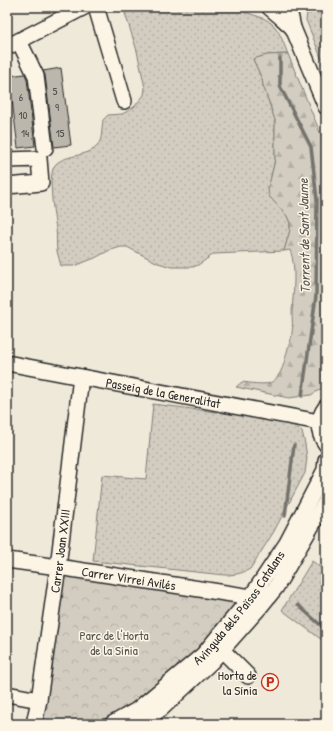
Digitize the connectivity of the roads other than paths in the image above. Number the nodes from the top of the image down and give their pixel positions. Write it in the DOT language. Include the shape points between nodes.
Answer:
graph roads {
  1 [pos="84,7"];
  2 [pos="96,7"];
  3 [pos="264,7"];
  4 [pos="270,7"];
  5 [pos="290,7"];
  6 [pos="292,28"];
  7 [pos="13,44"];
  8 [pos="124,101"];
  9 [pos="326,107"];
  10 [pos="45,148"];
  11 [pos="7,160"];
  12 [pos="7,186"];
  13 [pos="7,363"];
  14 [pos="81,377"];
  15 [pos="326,407"];
  16 [pos="319,422"];
  17 [pos="326,444"];
  18 [pos="326,460"];
  19 [pos="326,501"];
  20 [pos="7,560"];
  21 [pos="58,566"];
  22 [pos="251,597"];
  23 [pos="222,650"];
  24 [pos="248,676"];
  25 [pos="7,694"];
  26 [pos="38,700"];
  27 [pos="34,724"];
  28 [pos="112,724"];
  29 [pos="140,724"];
  1 -- 7 [label="street"];
  2 -- 8 [label="street"];
  3 -- 4 [label="street"];
  4 -- 6 [label="street"];
  5 -- 6 [label="street"];
  6 -- 9 [label="street"];
  7 -- 10 [label="street" via="36,76"];
  11 -- 12 [label="street" via="39,159 41,183"];
  13 -- 14 [label="street, Passeig de la Generalitat"];
  14 -- 16 [label="street, Passeig de la Generalitat"];
  14 -- 21 [label="street, Carrer Joan XXIII"];
  15 -- 16 [label="street"];
  16 -- 17 [label="street" via="319,431"];
  18 -- 22 [label="street, Avinguda dels Països Catalans" via="325,470 287,543"];
  19 -- 23 [label="street, Avinguda dels Països Catalans" via="276,587"];
  20 -- 21 [label="street, Carrer Virrei Avilés"];
  21 -- 22 [label="street, Carrer Virrei Avilés"];
  21 -- 26 [label="street, Carrer Joan XXIII"];
  22 -- 28 [label="street, Avinguda dels Països Catalans" via="203,655 137,710"];
  23 -- 24 [label="street"];
  23 -- 29 [label="street, Avinguda dels Països Catalans" via="162,708"];
  25 -- 26 [label="street"];
  26 -- 27 [label="street, Carrer Joan XXIII"];
}
